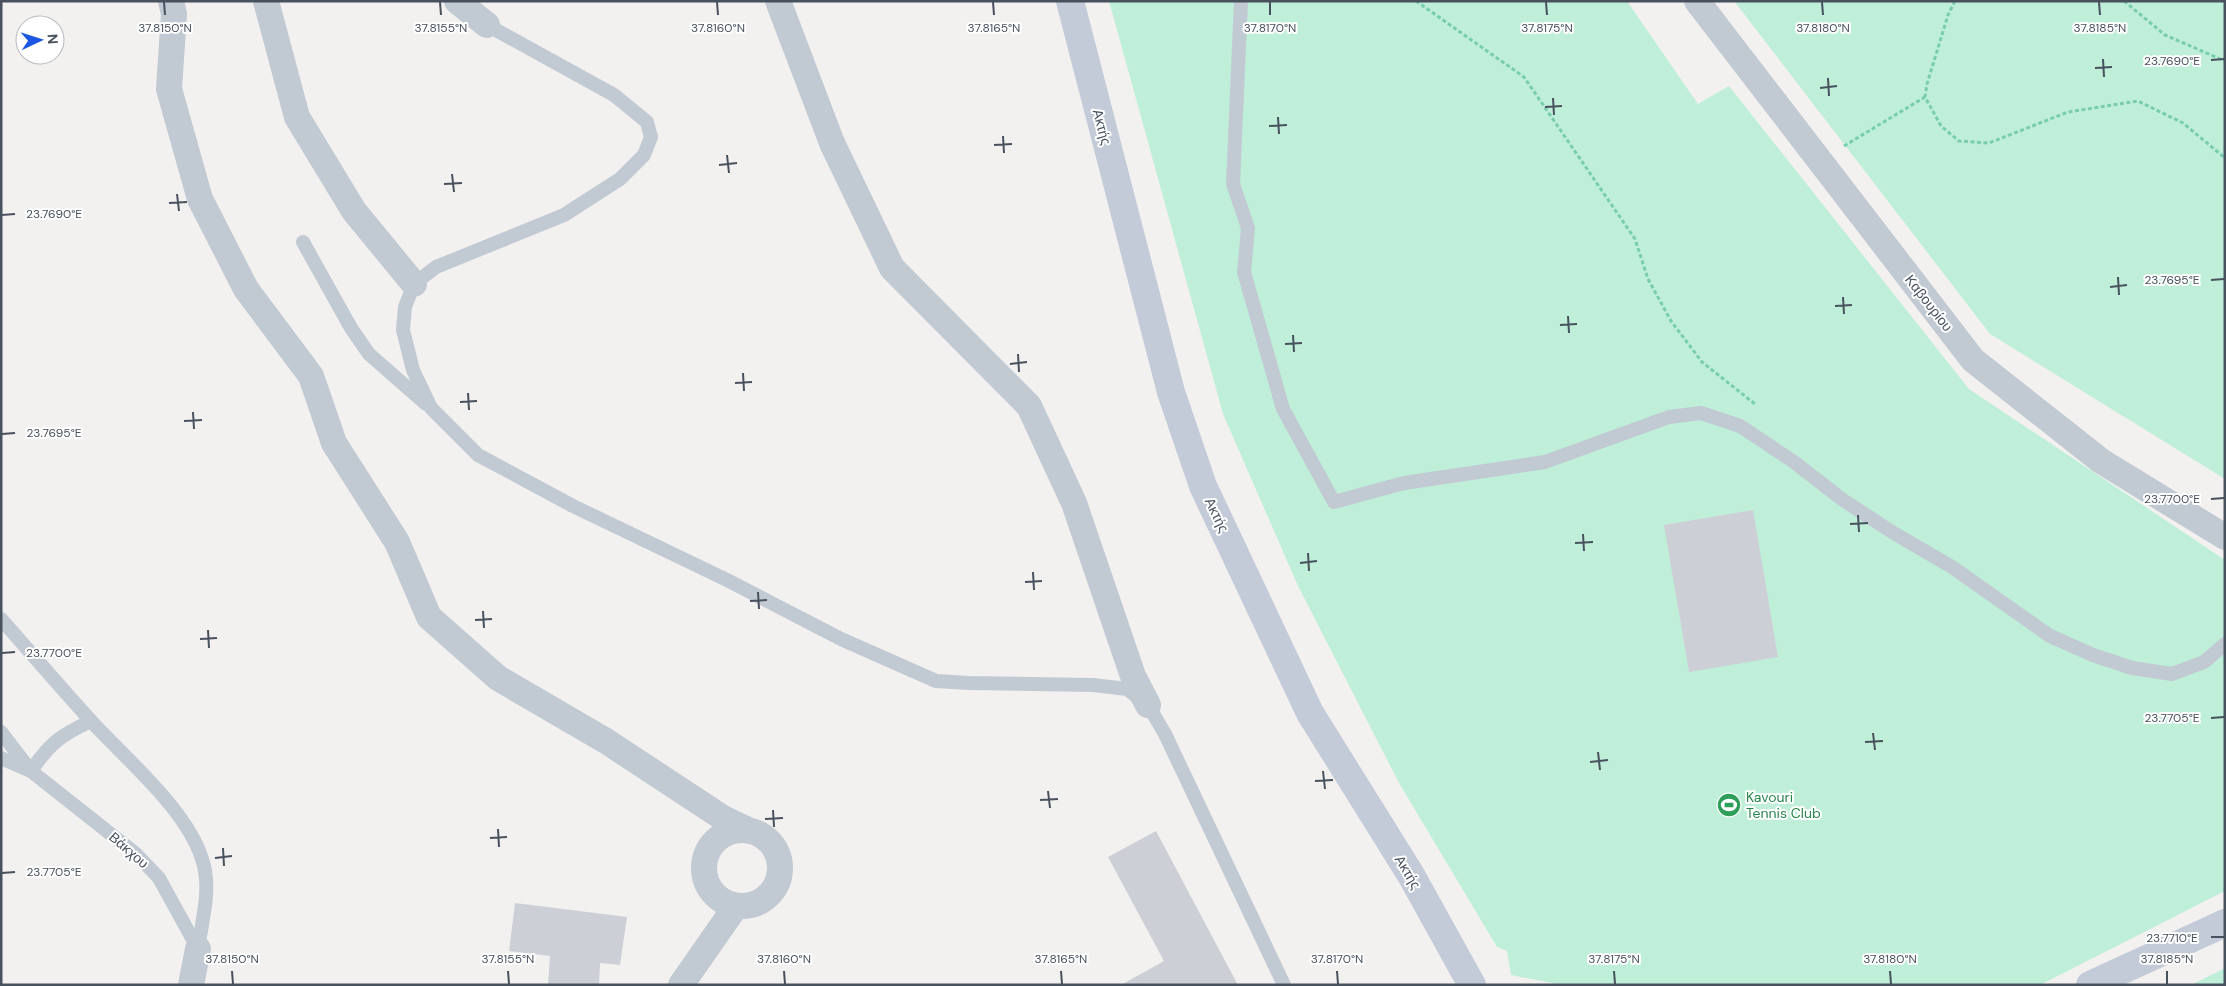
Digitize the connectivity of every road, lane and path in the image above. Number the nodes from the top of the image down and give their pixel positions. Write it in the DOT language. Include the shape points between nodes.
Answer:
graph roads {
  1 [pos="171,1"];
  2 [pos="266,1"];
  3 [pos="457,1"];
  4 [pos="778,1"];
  5 [pos="1070,1"];
  6 [pos="1241,1"];
  7 [pos="1416,1"];
  8 [pos="1697,1"];
  9 [pos="1955,1"];
  10 [pos="2124,1"];
  11 [pos="487,25"];
  12 [pos="2225,61"];
  13 [pos="1925,97"];
  14 [pos="2225,158"];
  15 [pos="1819,161"];
  16 [pos="303,242"];
  17 [pos="414,284"];
  18 [pos="430,408"];
  19 [pos="1760,408"];
  20 [pos="2225,536"];
  21 [pos="1,619"];
  22 [pos="2225,644"];
  23 [pos="1148,705"];
  24 [pos="91,721"];
  25 [pos="1,732"];
  26 [pos="1,758"];
  27 [pos="31,771"];
  28 [pos="748,830"];
  29 [pos="736,906"];
  30 [pos="2225,923"];
  31 [pos="198,949"];
  32 [pos="191,985"];
  33 [pos="681,985"];
  34 [pos="1284,985"];
  35 [pos="1472,985"];
  36 [pos="2090,985"];
  1 -- 28 [label="street" via="174,14 170,90 200,199 246,289 311,376 334,443 397,542 429,617 498,678 606,741 723,818"];
  2 -- 17 [label="street" via="297,117 354,211"];
  3 -- 11 [label="street"];
  4 -- 23 [label="street" via="832,143 892,268 1029,406 1074,503 1133,676"];
  5 -- 35 [label="street, Ακτής" via="1171,392 1203,486 1310,713 1411,875"];
  6 -- 22 [label="lane" via="1232,184 1248,228 1244,272 1283,409 1334,502 1404,483 1545,462 1670,416 1701,413 1740,426 1843,500 1952,567 2050,636 2092,655 2132,668 2172,674 2204,662"];
  7 -- 19 [label="path" via="1524,77 1636,239 1648,280 1671,321 1702,362"];
  8 -- 15 [label="street, Καβουρίου"];
  9 -- 13 [label="path"];
  10 -- 12 [label="path" via="2165,34"];
  11 -- 17 [label="lane" via="614,95 647,122 651,137 644,155 620,179 564,215 436,267"];
  13 -- 14 [label="path" via="1940,126 1959,141 1989,143 2068,112 2138,101 2183,123"];
  13 -- 15 [label="path"];
  15 -- 20 [label="street, Καβουρίου" via="1973,360 2101,461"];
  16 -- 18 [label="lane" via="369,354"];
  17 -- 18 [label="lane" via="405,307 403,330 413,370"];
  18 -- 23 [label="lane" via="478,455 573,506 841,639 936,680 1093,685 1128,690"];
  21 -- 24 [label="lane"];
  23 -- 34 [label="lane" via="1165,734"];
  24 -- 27 [label="lane" via="62,735 43,752"];
  24 -- 31 [label="lane" via="170,805 192,835 203,861 207,892"];
  25 -- 27 [label="lane"];
  26 -- 27 [label="lane, Βάκχου"];
  27 -- 31 [label="lane, Βάκχου" via="136,854 159,878"];
  28 -- 29 [label="street" via="732,831 719,838 709,849 704,863 705,878 712,891 722,901"];
  28 -- 29 [label="street" via="763,836 774,847 780,862 780,877 764,900 750,906"];
  29 -- 33 [label="street"];
  30 -- 36 [label="street"];
  31 -- 32 [label="street"];
}
